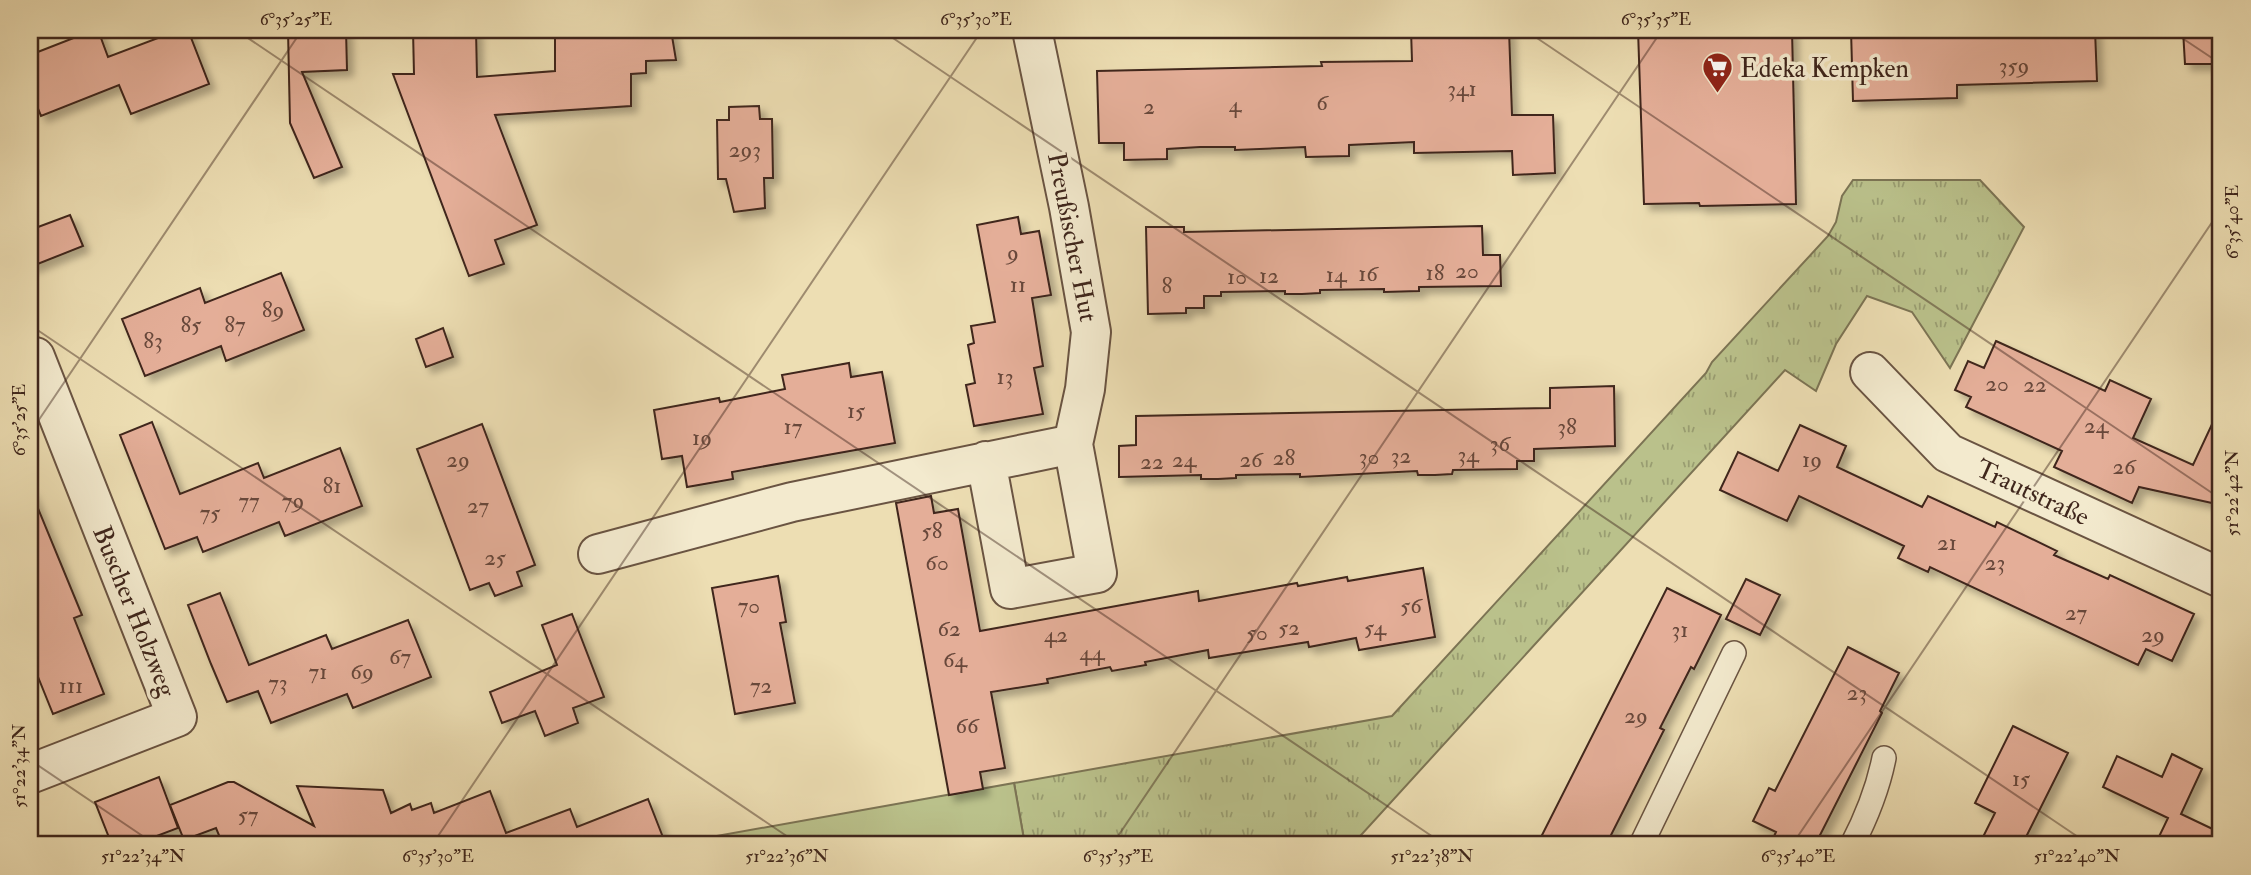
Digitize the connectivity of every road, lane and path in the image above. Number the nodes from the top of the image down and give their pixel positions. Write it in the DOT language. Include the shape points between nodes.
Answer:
graph roads {
  1 [pos="1032,30"];
  2 [pos="35,358"];
  3 [pos="1870,372"];
  4 [pos="1073,444"];
  5 [pos="986,461"];
  6 [pos="598,554"];
  7 [pos="2221,578"];
  8 [pos="1734,653"];
  9 [pos="1884,758"];
  10 [pos="30,774"];
  11 [pos="1641,845"];
  12 [pos="1852,845"];
  1 -- 4 [label="street, Preußischer Hut" via="1091,332"];
  2 -- 10 [label="street, Buscher Holzweg" via="177,717"];
  3 -- 7 [label="street, Trautstraße" via="1948,453"];
  4 -- 5 [label="street"];
  4 -- 5 [label="street, Preußischer Hut" via="1097,573 1010,589"];
  5 -- 6 [label="street" via="792,502"];
  8 -- 11 [label="lane"];
  9 -- 12 [label="lane"];
}
